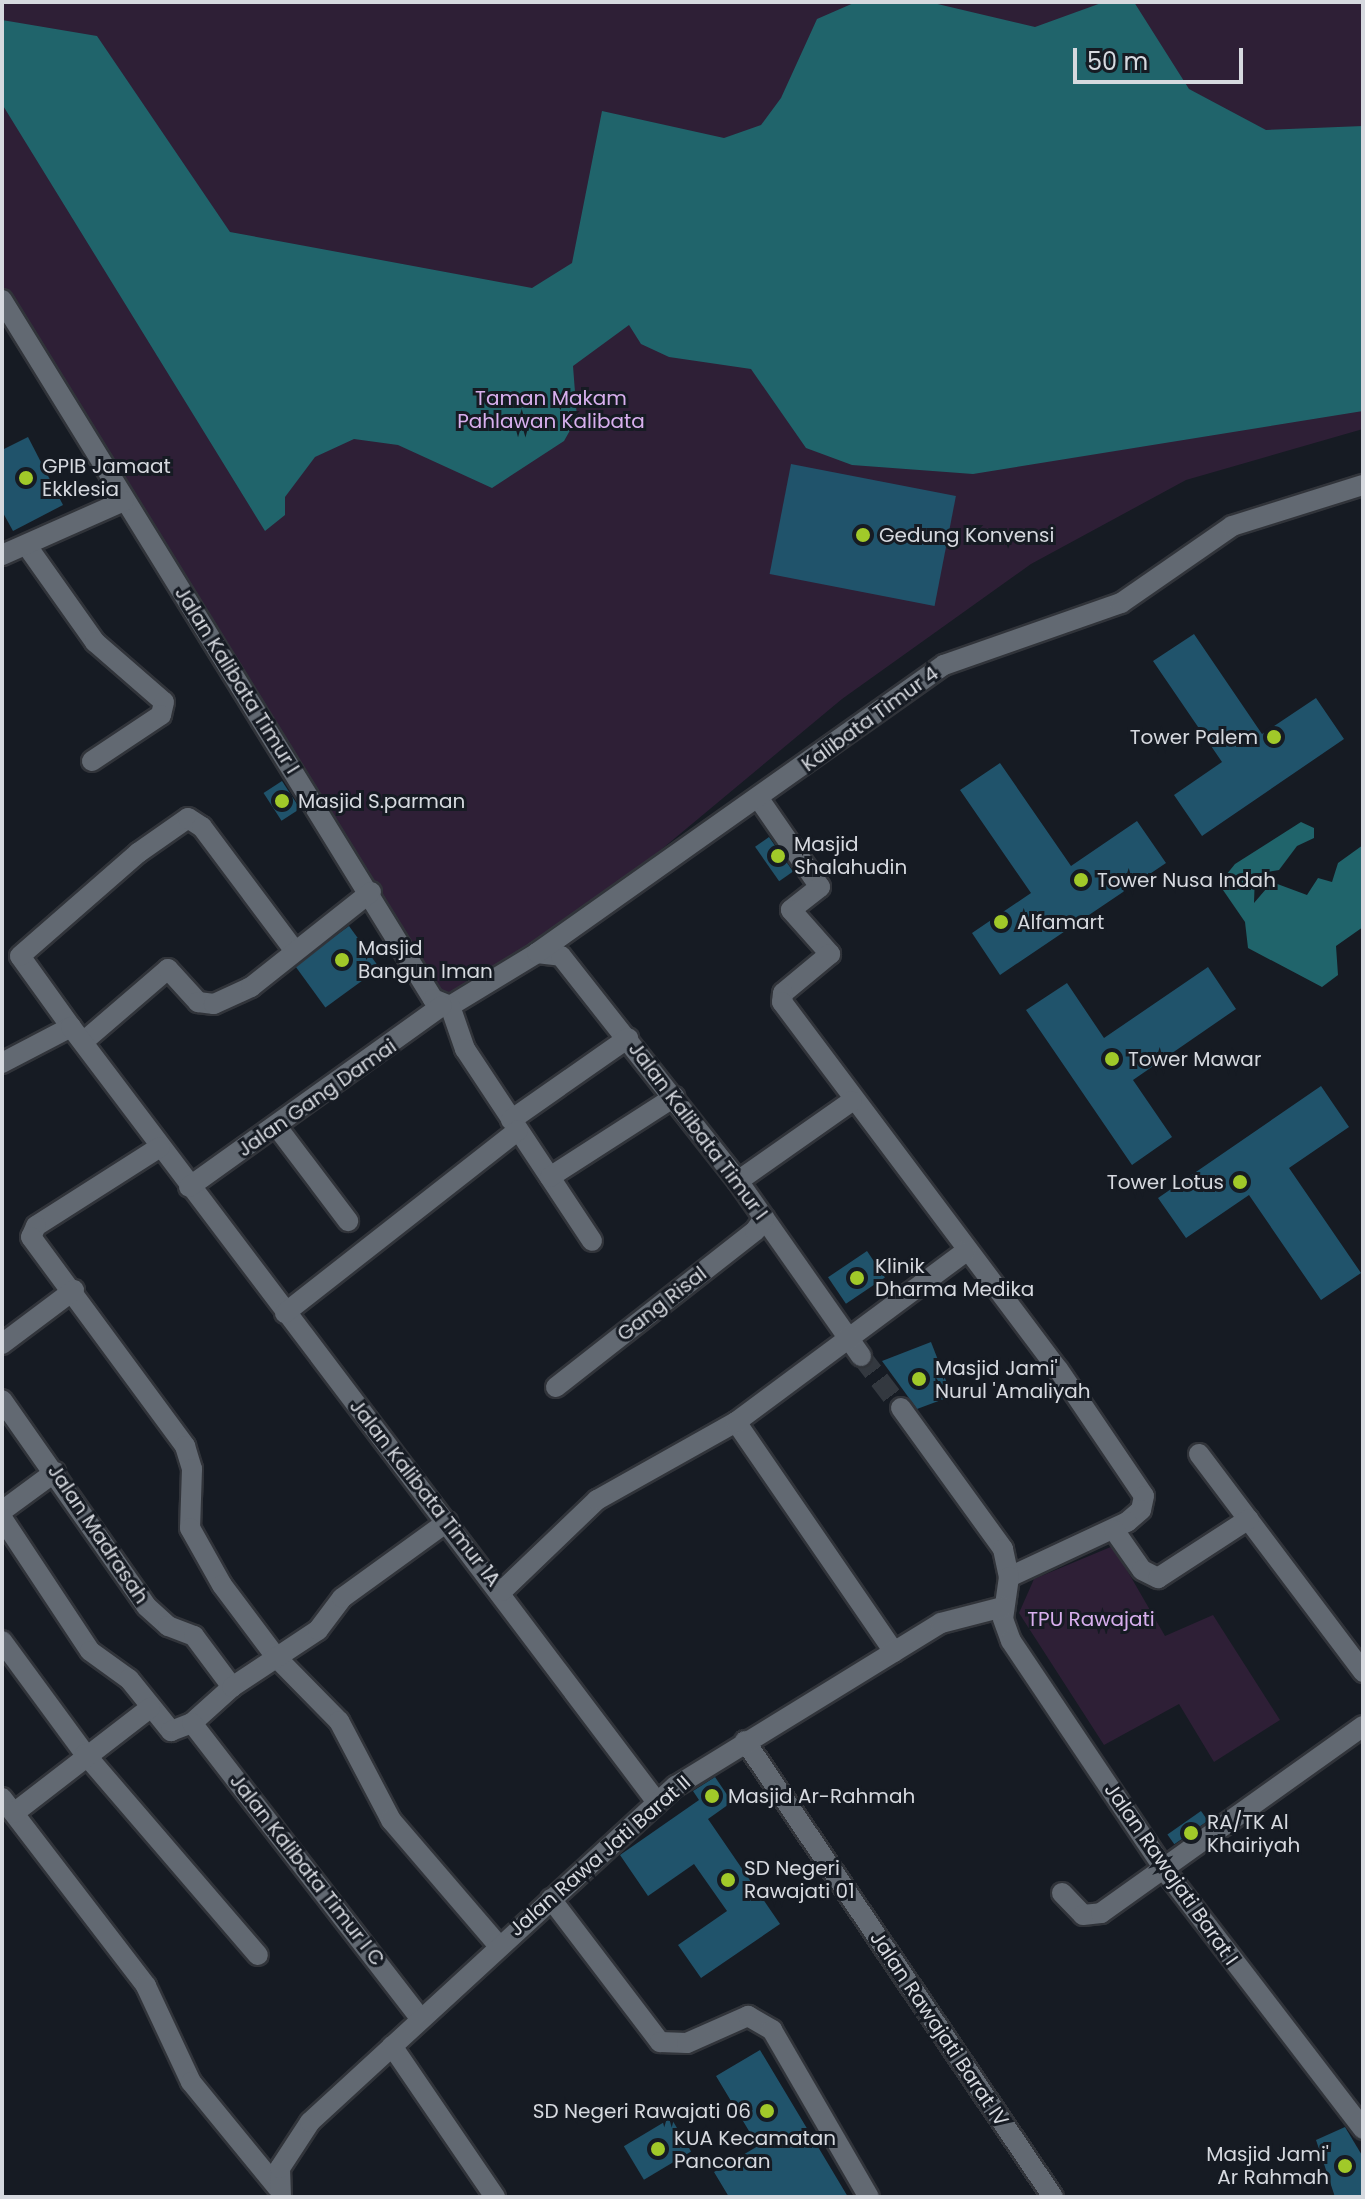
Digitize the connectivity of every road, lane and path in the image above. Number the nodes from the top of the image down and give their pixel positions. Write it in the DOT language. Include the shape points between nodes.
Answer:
graph roads {
  1 [pos="2,300"];
  2 [pos="1363,485"];
  3 [pos="124,501"];
  4 [pos="27,546"];
  5 [pos="2,555"];
  6 [pos="92,761"];
  7 [pos="759,799"];
  8 [pos="371,892"];
  9 [pos="294,950"];
  10 [pos="537,953"];
  11 [pos="446,1006"];
  12 [pos="77,1034"];
  13 [pos="628,1038"];
  14 [pos="2,1063"];
  15 [pos="674,1097"];
  16 [pos="852,1101"];
  17 [pos="514,1125"];
  18 [pos="277,1127"];
  19 [pos="160,1147"];
  20 [pos="550,1177"];
  21 [pos="738,1181"];
  22 [pos="189,1187"];
  23 [pos="764,1218"];
  24 [pos="348,1221"];
  25 [pos="592,1241"];
  26 [pos="965,1252"];
  27 [pos="74,1290"];
  28 [pos="285,1313"];
  29 [pos="847,1337"];
  30 [pos="2,1344"];
  31 [pos="861,1356"];
  32 [pos="556,1387"];
  33 [pos="2,1400"];
  34 [pos="901,1408"];
  35 [pos="736,1422"];
  36 [pos="1199,1454"];
  37 [pos="55,1472"];
  38 [pos="2,1511"];
  39 [pos="2,1518"];
  40 [pos="1249,1519"];
  41 [pos="447,1522"];
  42 [pos="1114,1530"];
  43 [pos="1009,1577"];
  44 [pos="502,1591"];
  45 [pos="1003,1607"];
  46 [pos="2,1641"];
  47 [pos="894,1652"];
  48 [pos="276,1657"];
  49 [pos="1363,1672"];
  50 [pos="232,1687"];
  51 [pos="150,1708"];
  52 [pos="192,1723"];
  53 [pos="1363,1726"];
  54 [pos="745,1741"];
  55 [pos="85,1754"];
  56 [pos="657,1802"];
  57 [pos="8,1806"];
  58 [pos="1166,1872"];
  59 [pos="1062,1893"];
  60 [pos="551,1899"];
  61 [pos="498,1945"];
  62 [pos="258,1955"];
  63 [pos="421,2019"];
  64 [pos="392,2046"];
  65 [pos="1363,2129"];
  66 [pos="279,2192"];
  67 [pos="495,2197"];
  68 [pos="869,2197"];
  69 [pos="1053,2197"];
  1 -- 3 [label="street, Jalan Kalibata Timur I"];
  2 -- 7 [label="street, Kalibata Timur 4" via="1232,526 1121,603 944,665"];
  3 -- 4 [label="street"];
  3 -- 8 [label="street, Jalan Kalibata Timur I"];
  4 -- 5 [label="street"];
  4 -- 6 [label="street" via="95,642 164,702 161,715"];
  7 -- 10 [label="street, Kalibata Timur 4"];
  7 -- 16 [label="street" via="820,887 791,910 830,954 783,993 782,1002"];
  8 -- 9 [label="street"];
  8 -- 11 [label="street, Jalan Kalibata Timur I"];
  9 -- 12 [label="street" via="251,987 214,1004 198,1002 178,976 160,971"];
  9 -- 12 [label="street, Jalan Kalibata Timur 1A" via="202,827 188,818 138,853 20,956"];
  10 -- 11 [label="street"];
  10 -- 13 [label="street, Jalan Kalibata Timur I" via="561,956"];
  11 -- 17 [label="street" via="465,1049"];
  11 -- 18 [label="street, Jalan Gang Damai"];
  12 -- 14 [label="street"];
  12 -- 19 [label="street, Jalan Kalibata Timur 1A"];
  13 -- 15 [label="street, Jalan Kalibata Timur I"];
  13 -- 17 [label="street"];
  15 -- 20 [label="street"];
  15 -- 21 [label="street, Jalan Kalibata Timur I"];
  16 -- 21 [label="street"];
  16 -- 26 [label="street"];
  17 -- 20 [label="street"];
  17 -- 28 [label="street"];
  18 -- 22 [label="street, Jalan Gang Damai"];
  18 -- 24 [label="street"];
  19 -- 22 [label="street, Jalan Kalibata Timur 1A"];
  19 -- 27 [label="street" via="33,1229 33,1240"];
  20 -- 25 [label="street"];
  21 -- 23 [label="street, Jalan Kalibata Timur I"];
  22 -- 28 [label="street, Jalan Kalibata Timur 1A"];
  23 -- 29 [label="street, Jalan Kalibata Timur I"];
  23 -- 32 [label="street, Gang Risal" via="755,1231"];
  26 -- 29 [label="street"];
  26 -- 42 [label="street" via="1141,1488 1141,1510"];
  27 -- 30 [label="street"];
  27 -- 48 [label="street" via="185,1446 196,1543"];
  28 -- 41 [label="street, Jalan Kalibata Timur 1A"];
  29 -- 31 [label="street, Jalan Kalibata Timur I"];
  29 -- 35 [label="street"];
  33 -- 37 [label="street, Jalan Madrasah"];
  34 -- 43 [label="street" via="997,1537"];
  35 -- 44 [label="street" via="597,1500"];
  35 -- 47 [label="street"];
  36 -- 40 [label="street"];
  37 -- 38 [label="street"];
  37 -- 50 [label="street, Jalan Madrasah" via="146,1606 168,1626 194,1636"];
  39 -- 51 [label="street" via="83,1642 129,1679"];
  40 -- 42 [label="street" via="1158,1578 1142,1570"];
  40 -- 49 [label="street"];
  41 -- 44 [label="street, Jalan Kalibata Timur 1A"];
  41 -- 48 [label="street" via="342,1598 318,1630"];
  42 -- 43 [label="street"];
  43 -- 45 [label="street"];
  44 -- 56 [label="street, Jalan Kalibata Timur 1A"];
  45 -- 47 [label="street, Jalan Rawa Jati Barat II" via="958,1615"];
  45 -- 58 [label="street, Jalan Rawajati Barat I" via="1011,1641"];
  46 -- 55 [label="street"];
  47 -- 54 [label="street, Jalan Rawa Jati Barat II"];
  48 -- 50 [label="street"];
  48 -- 61 [label="street" via="339,1721 391,1820"];
  50 -- 52 [label="street"];
  51 -- 52 [label="street" via="171,1731"];
  51 -- 55 [label="street"];
  52 -- 63 [label="street, Jalan Kalibata Timur I C"];
  53 -- 58 [label="street"];
  54 -- 56 [label="street, Jalan Rawa Jati Barat II"];
  54 -- 69 [label="street, Jalan Rawajati Barat IV"];
  55 -- 57 [label="street"];
  55 -- 62 [label="street"];
  56 -- 60 [label="street, Jalan Rawa Jati Barat II"];
  57 -- 66 [label="street" via="146,1986 191,2082"];
  58 -- 59 [label="street" via="1092,1916 1077,1912"];
  58 -- 65 [label="street, Jalan Rawajati Barat I"];
  60 -- 61 [label="street, Jalan Rawa Jati Barat II"];
  60 -- 68 [label="street" via="660,2042 687,2043 748,2016 772,2030"];
  61 -- 63 [label="street, Jalan Rawa Jati Barat II"];
  63 -- 64 [label="street, Jalan Rawa Jati Barat II"];
  64 -- 66 [label="street, Jalan Rawa Jati Barat II" via="291,2144"];
  64 -- 67 [label="street"];
}
